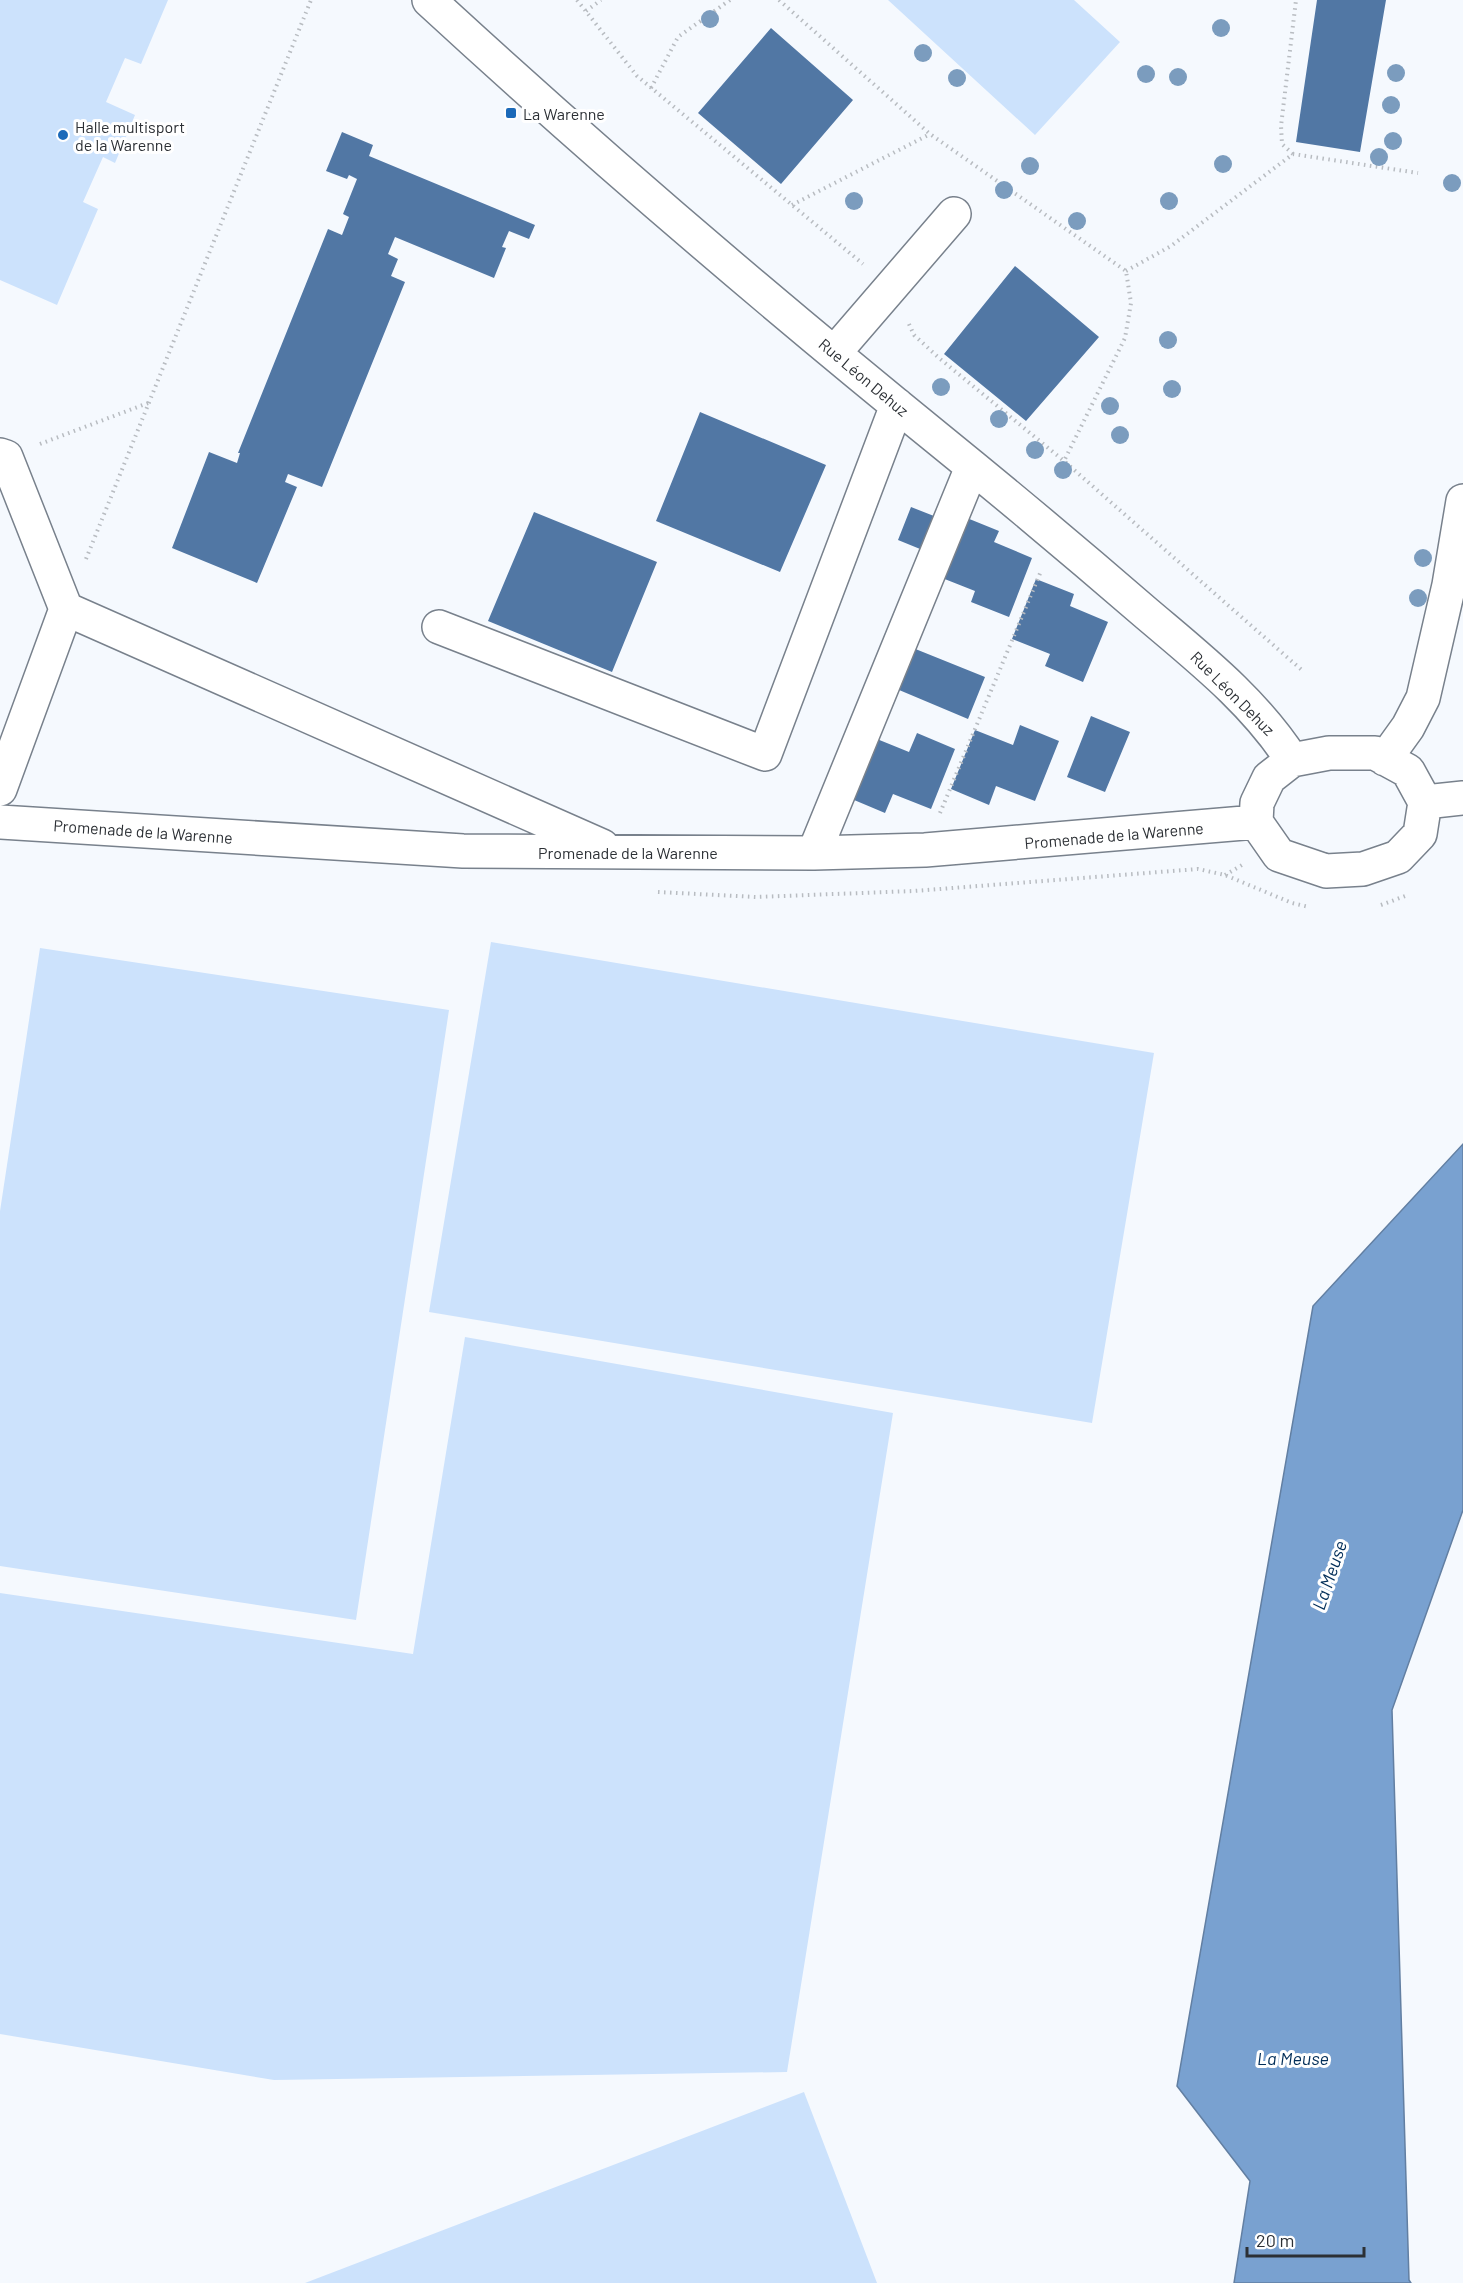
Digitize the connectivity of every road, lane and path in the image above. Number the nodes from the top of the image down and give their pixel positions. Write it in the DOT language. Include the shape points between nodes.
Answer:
graph roads {
  1 [pos="311,0"];
  2 [pos="429,0"];
  3 [pos="577,0"];
  4 [pos="601,0"];
  5 [pos="730,0"];
  6 [pos="779,0"];
  7 [pos="1296,0"];
  8 [pos="586,11"];
  9 [pos="651,88"];
  10 [pos="930,134"];
  11 [pos="1293,154"];
  12 [pos="1418,173"];
  13 [pos="792,205"];
  14 [pos="954,214"];
  15 [pos="1126,271"];
  16 [pos="891,288"];
  17 [pos="835,352"];
  18 [pos="149,402"];
  19 [pos="897,405"];
  20 [pos="3,456"];
  21 [pos="1064,461"];
  22 [pos="972,466"];
  23 [pos="1463,501"];
  24 [pos="1056,535"];
  25 [pos="66,609"];
  26 [pos="439,627"];
  27 [pos="1304,672"];
  28 [pos="1385,759"];
  29 [pos="1292,760"];
  30 [pos="0,789"];
  31 [pos="1463,798"];
  32 [pos="1425,802"];
  33 [pos="0,822"];
  34 [pos="1256,822"];
  35 [pos="925,850"];
  36 [pos="615,852"];
  37 [pos="814,853"];
  1 -- 18 [label="path"];
  2 -- 17 [label="street, Rue Léon Dehuz" via="518,82"];
  3 -- 8 [label="path"];
  4 -- 8 [label="path"];
  5 -- 9 [label="path" via="678,37"];
  6 -- 10 [label="path"];
  7 -- 11 [label="path" via="1281,126 1282,144"];
  8 -- 9 [label="path"];
  9 -- 13 [label="path"];
  10 -- 13 [label="path"];
  10 -- 15 [label="path"];
  11 -- 12 [label="path"];
  11 -- 15 [label="path" via="1171,246"];
  13 -- 16 [label="path"];
  14 -- 16 [label="street"];
  15 -- 21 [label="path" via="1131,303 1125,338"];
  16 -- 17 [label="street"];
  16 -- 21 [label="path" via="914,335"];
  17 -- 19 [label="street, Rue Léon Dehuz"];
  18 -- 20 [label="path"];
  18 -- 25 [label="path"];
  19 -- 22 [label="street, Rue Léon Dehuz"];
  19 -- 26 [label="street" via="765,754"];
  20 -- 25 [label="street"];
  21 -- 27 [label="path"];
  22 -- 24 [label="street, Rue Léon Dehuz"];
  22 -- 37 [label="street"];
  23 -- 28 [label="street" via="1423,698"];
  24 -- 29 [label="street, Rue Léon Dehuz" via="1222,678 1275,734"];
  24 -- 35 [label="path"];
  25 -- 30 [label="street"];
  25 -- 36 [label="street"];
  28 -- 29 [label="street" via="1375,753 1329,753"];
  28 -- 32 [label="street" via="1408,771"];
  29 -- 34 [label="street" via="1269,778 1257,803"];
  31 -- 32 [label="street"];
  32 -- 34 [label="street" via="1420,834 1398,857 1363,869 1326,871 1280,855"];
  33 -- 36 [label="street, Promenade de la Warenne" via="463,851"];
  34 -- 35 [label="street, Promenade de la Warenne"];
  35 -- 37 [label="street, Promenade de la Warenne"];
  36 -- 37 [label="street, Promenade de la Warenne"];
}
